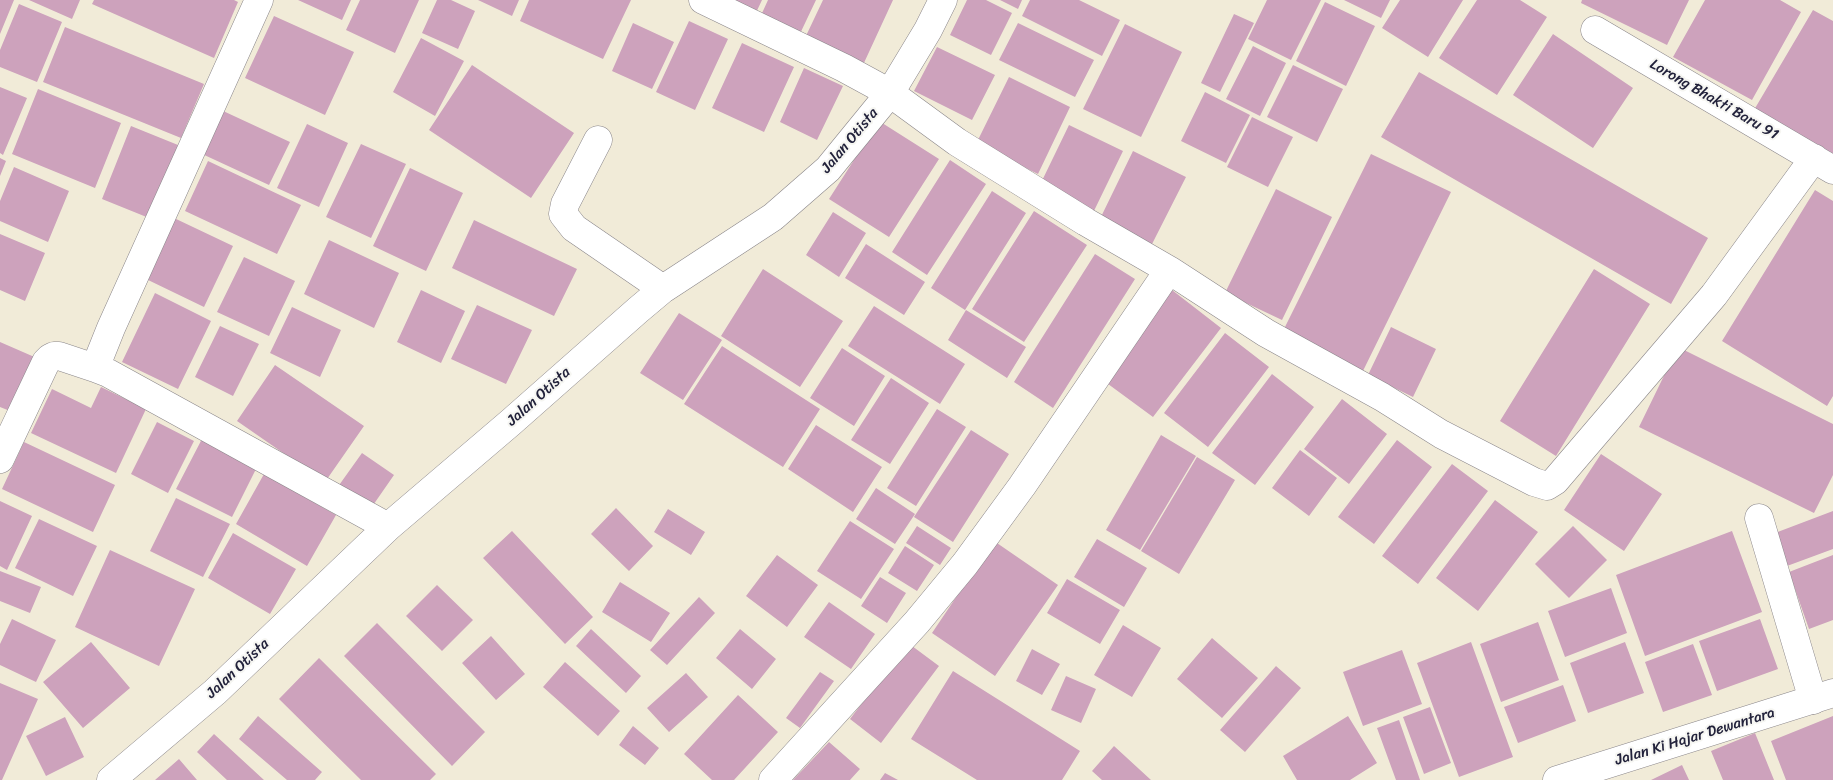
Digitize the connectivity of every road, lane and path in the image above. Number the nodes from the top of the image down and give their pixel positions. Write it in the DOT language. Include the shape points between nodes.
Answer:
graph roads {
  1 [pos="258,0"];
  2 [pos="703,0"];
  3 [pos="943,0"];
  4 [pos="1595,30"];
  5 [pos="890,93"];
  6 [pos="598,140"];
  7 [pos="1823,164"];
  8 [pos="1169,270"];
  9 [pos="663,288"];
  10 [pos="95,368"];
  11 [pos="0,459"];
  12 [pos="1759,518"];
  13 [pos="388,527"];
  14 [pos="1823,697"];
  15 [pos="111,780"];
  16 [pos="773,780"];
  17 [pos="1557,780"];
  1 -- 10 [label="street"];
  2 -- 5 [label="street"];
  3 -- 5 [label="street, Jalan Otista"];
  4 -- 7 [label="street, Lorong Bhakti Baru 91"];
  5 -- 8 [label="street" via="957,142"];
  5 -- 9 [label="street, Jalan Otista" via="828,169 773,217"];
  6 -- 9 [label="street" via="565,204 564,214 574,228"];
  7 -- 8 [label="street" via="1555,481 1547,486 1441,434 1382,397 1266,333"];
  8 -- 16 [label="street" via="965,564 917,622"];
  9 -- 13 [label="street, Jalan Otista"];
  10 -- 11 [label="street" via="60,356 50,358"];
  10 -- 13 [label="street"];
  12 -- 14 [label="street"];
  13 -- 15 [label="street, Jalan Otista" via="215,692"];
  14 -- 17 [label="street, Jalan Ki Hajar Dewantara"];
}
